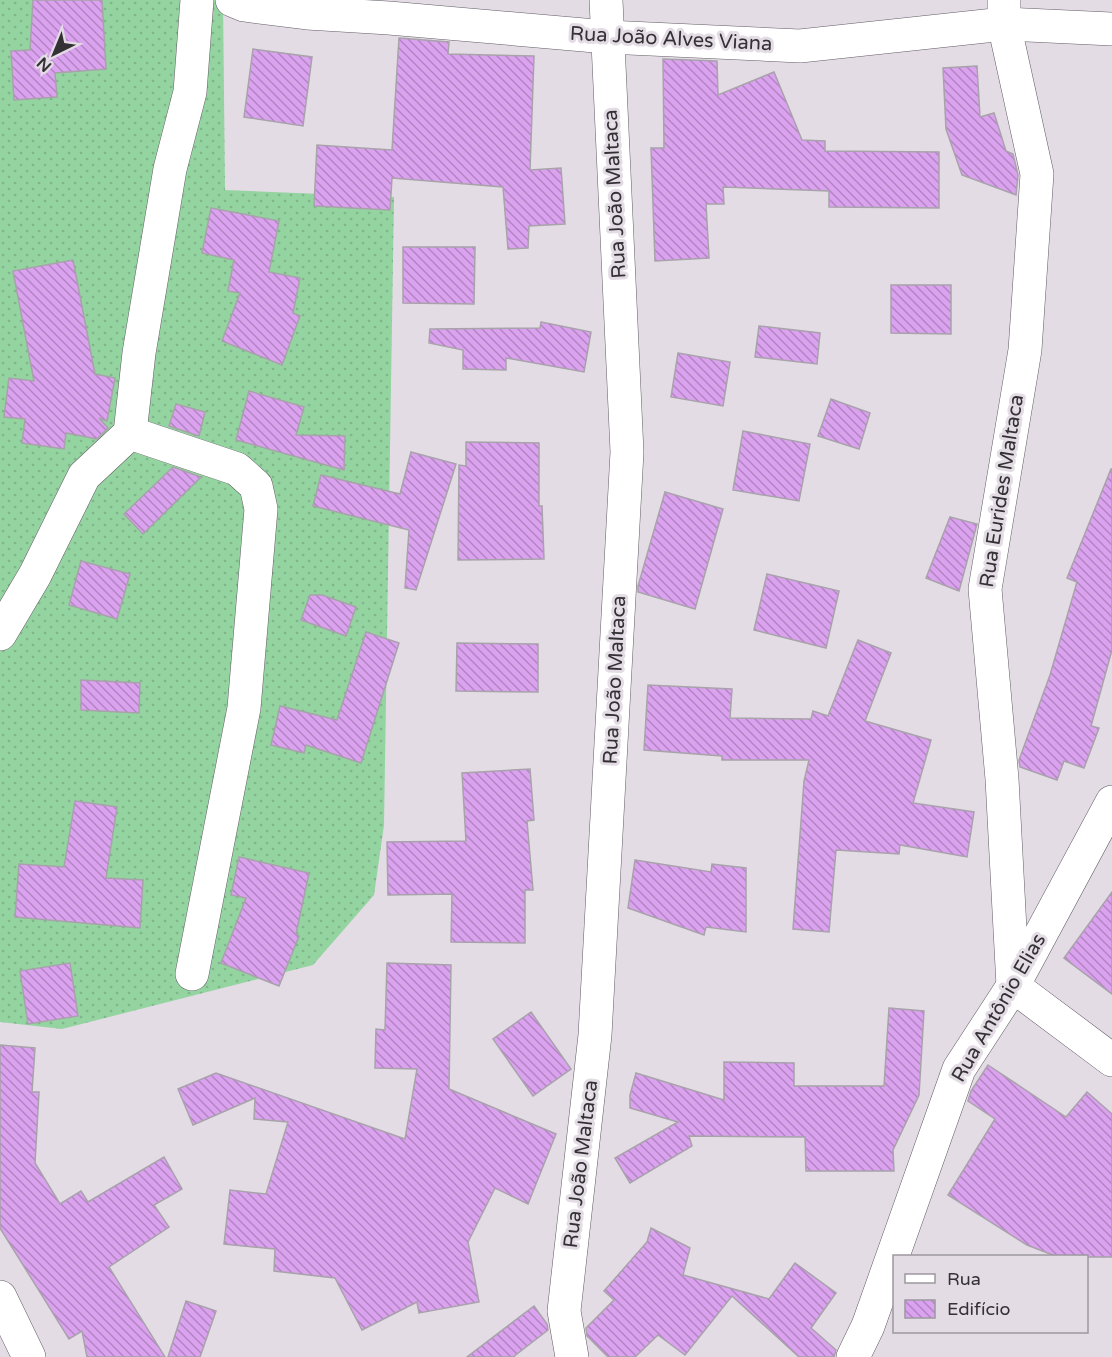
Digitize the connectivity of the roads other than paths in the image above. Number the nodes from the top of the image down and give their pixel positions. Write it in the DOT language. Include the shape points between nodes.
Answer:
graph roads {
  1 [pos="197,0"];
  2 [pos="232,0"];
  3 [pos="606,0"];
  4 [pos="1004,12"];
  5 [pos="1112,29"];
  6 [pos="607,37"];
  7 [pos="130,433"];
  8 [pos="0,634"];
  9 [pos="1112,802"];
  10 [pos="192,974"];
  11 [pos="1013,986"];
  12 [pos="1112,1060"];
  13 [pos="893,1255"];
  14 [pos="893,1256"];
  15 [pos="0,1297"];
  16 [pos="29,1357"];
  17 [pos="572,1357"];
  18 [pos="853,1357"];
  1 -- 7 [label="street" via="190,92 170,169 139,353"];
  2 -- 6 [label="street, Rua João Alves Viana" via="306,13"];
  3 -- 6 [label="street, Rua João Maltaca"];
  4 -- 5 [label="street, Rua João Alves Viana"];
  4 -- 6 [label="street, Rua João Alves Viana" via="800,46"];
  4 -- 11 [label="street, Rua Eurides Maltaca" via="1036,174 1024,350 985,589 1002,779"];
  6 -- 17 [label="street, Rua João Maltaca" via="627,452 595,1035 564,1311"];
  7 -- 8 [label="street" via="84,476 35,575"];
  7 -- 10 [label="street" via="237,469 256,486 261,509 244,708"];
  9 -- 11 [label="street, Rua Antônio Elias"];
  11 -- 12 [label="street"];
  11 -- 13 [label="street, Rua Antônio Elias" via="960,1069"];
  14 -- 18 [label="street, Rua Antônio Elias"];
  15 -- 16 [label="street"];
}
